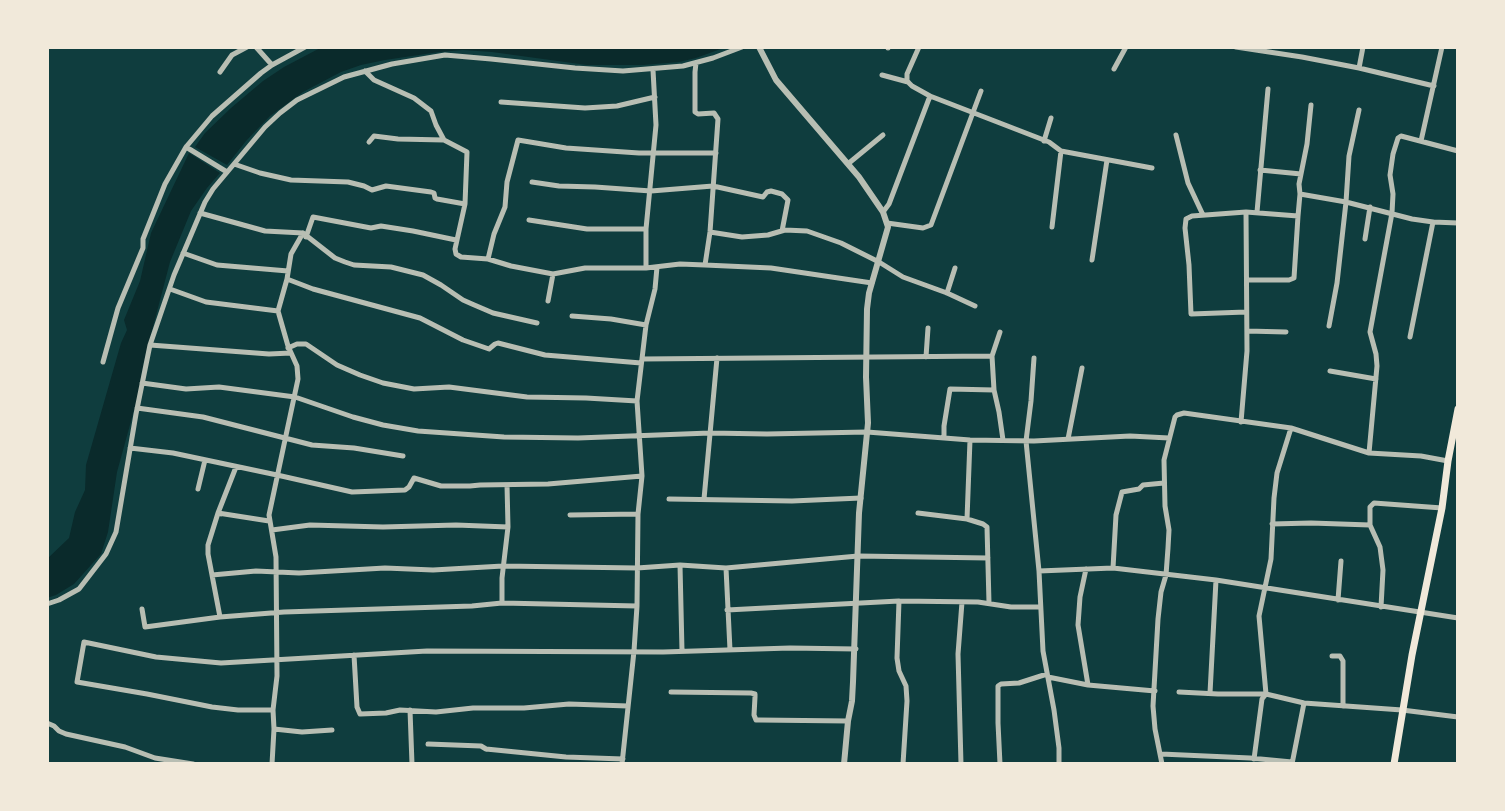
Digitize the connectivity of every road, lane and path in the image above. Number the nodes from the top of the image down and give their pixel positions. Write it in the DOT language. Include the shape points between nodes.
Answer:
graph roads {
  1 [pos="247,47"];
  2 [pos="256,47"];
  3 [pos="304,47"];
  4 [pos="742,47"];
  5 [pos="759,47"];
  6 [pos="919,47"];
  7 [pos="1126,47"];
  8 [pos="1238,47"];
  9 [pos="1363,47"];
  10 [pos="1442,47"];
  11 [pos="696,63"];
  12 [pos="272,65"];
  13 [pos="1359,68"];
  14 [pos="1114,69"];
  15 [pos="653,70"];
  16 [pos="365,71"];
  17 [pos="220,72"];
  18 [pos="881,75"];
  19 [pos="908,82"];
  20 [pos="1434,86"];
  21 [pos="1268,89"];
  22 [pos="981,91"];
  23 [pos="930,96"];
  24 [pos="655,97"];
  25 [pos="501,102"];
  26 [pos="1311,105"];
  27 [pos="1359,110"];
  28 [pos="974,112"];
  29 [pos="1051,118"];
  30 [pos="883,135"];
  31 [pos="1177,135"];
  32 [pos="444,140"];
  33 [pos="1044,141"];
  34 [pos="1422,141"];
  35 [pos="369,142"];
  36 [pos="187,148"];
  37 [pos="1061,151"];
  38 [pos="1458,151"];
  39 [pos="654,152"];
  40 [pos="716,153"];
  41 [pos="1107,159"];
  42 [pos="849,163"];
  43 [pos="234,164"];
  44 [pos="1152,168"];
  45 [pos="1260,170"];
  46 [pos="225,171"];
  47 [pos="1301,174"];
  48 [pos="532,182"];
  49 [pos="713,186"];
  50 [pos="651,191"];
  51 [pos="1300,194"];
  52 [pos="1346,202"];
  53 [pos="465,204"];
  54 [pos="1370,207"];
  55 [pos="883,212"];
  56 [pos="1246,212"];
  57 [pos="1257,212"];
  58 [pos="1392,213"];
  59 [pos="200,214"];
  60 [pos="1203,215"];
  61 [pos="1298,216"];
  62 [pos="530,220"];
  63 [pos="1433,222"];
  64 [pos="887,223"];
  65 [pos="1458,223"];
  66 [pos="1052,226"];
  67 [pos="646,229"];
  68 [pos="782,231"];
  69 [pos="710,232"];
  70 [pos="304,235"];
  71 [pos="1365,239"];
  72 [pos="456,240"];
  73 [pos="183,253"];
  74 [pos="488,259"];
  75 [pos="1092,260"];
  76 [pos="879,262"];
  77 [pos="705,265"];
  78 [pos="657,267"];
  79 [pos="646,268"];
  80 [pos="955,268"];
  81 [pos="288,271"];
  82 [pos="553,274"];
  83 [pos="287,279"];
  84 [pos="1247,280"];
  85 [pos="872,283"];
  86 [pos="170,289"];
  87 [pos="947,293"];
  88 [pos="548,302"];
  89 [pos="975,306"];
  90 [pos="278,311"];
  91 [pos="1246,312"];
  92 [pos="572,316"];
  93 [pos="537,323"];
  94 [pos="646,324"];
  95 [pos="1329,326"];
  96 [pos="928,328"];
  97 [pos="1247,331"];
  98 [pos="1000,332"];
  99 [pos="1286,332"];
  100 [pos="1410,337"];
  101 [pos="150,345"];
  102 [pos="290,351"];
  103 [pos="992,356"];
  104 [pos="926,357"];
  105 [pos="717,358"];
  106 [pos="866,358"];
  107 [pos="1034,358"];
  108 [pos="641,361"];
  109 [pos="103,362"];
  110 [pos="1082,368"];
  111 [pos="1330,371"];
  112 [pos="1377,379"];
  113 [pos="142,383"];
  114 [pos="993,390"];
  115 [pos="295,397"];
  116 [pos="636,401"];
  117 [pos="137,408"];
  118 [pos="1458,409"];
  119 [pos="1241,422"];
  120 [pos="1291,428"];
  121 [pos="867,432"];
  122 [pos="710,433"];
  123 [pos="639,436"];
  124 [pos="285,438"];
  125 [pos="944,438"];
  126 [pos="1170,438"];
  127 [pos="1068,439"];
  128 [pos="970,440"];
  129 [pos="1003,440"];
  130 [pos="1026,441"];
  131 [pos="130,448"];
  132 [pos="1454,448"];
  133 [pos="1369,453"];
  134 [pos="403,456"];
  135 [pos="205,460"];
  136 [pos="1448,461"];
  137 [pos="236,467"];
  138 [pos="277,475"];
  139 [pos="642,476"];
  140 [pos="1164,483"];
  141 [pos="507,485"];
  142 [pos="198,489"];
  143 [pos="861,498"];
  144 [pos="669,499"];
  145 [pos="704,499"];
  146 [pos="1442,508"];
  147 [pos="218,513"];
  148 [pos="918,513"];
  149 [pos="638,514"];
  150 [pos="570,515"];
  151 [pos="967,519"];
  152 [pos="269,521"];
  153 [pos="1272,524"];
  154 [pos="1370,525"];
  155 [pos="508,527"];
  156 [pos="272,530"];
  157 [pos="858,556"];
  158 [pos="988,558"];
  159 [pos="1341,561"];
  160 [pos="680,565"];
  161 [pos="503,566"];
  162 [pos="637,568"];
  163 [pos="726,568"];
  164 [pos="1113,568"];
  165 [pos="1086,569"];
  166 [pos="276,571"];
  167 [pos="1039,571"];
  168 [pos="212,575"];
  169 [pos="1166,575"];
  170 [pos="1216,580"];
  171 [pos="1266,588"];
  172 [pos="1338,600"];
  173 [pos="899,601"];
  174 [pos="857,602"];
  175 [pos="962,602"];
  176 [pos="502,603"];
  177 [pos="989,603"];
  178 [pos="47,604"];
  179 [pos="637,606"];
  180 [pos="1040,607"];
  181 [pos="1381,607"];
  182 [pos="142,609"];
  183 [pos="727,610"];
  184 [pos="1422,611"];
  185 [pos="276,612"];
  186 [pos="220,617"];
  187 [pos="1458,618"];
  188 [pos="856,649"];
  189 [pos="730,650"];
  190 [pos="634,651"];
  191 [pos="682,651"];
  192 [pos="354,655"];
  193 [pos="1332,656"];
  194 [pos="277,659"];
  195 [pos="1047,676"];
  196 [pos="1088,685"];
  197 [pos="1155,691"];
  198 [pos="1180,691"];
  199 [pos="671,692"];
  200 [pos="1210,693"];
  201 [pos="1266,694"];
  202 [pos="1304,703"];
  203 [pos="628,706"];
  204 [pos="1343,706"];
  205 [pos="273,710"];
  206 [pos="410,710"];
  207 [pos="1402,710"];
  208 [pos="1458,717"];
  209 [pos="848,721"];
  210 [pos="47,723"];
  211 [pos="274,729"];
  212 [pos="332,730"];
  213 [pos="428,744"];
  214 [pos="1161,754"];
  215 [pos="1254,759"];
  216 [pos="623,761"];
  217 [pos="1292,763"];
  218 [pos="193,764"];
  219 [pos="272,764"];
  220 [pos="412,764"];
  221 [pos="844,764"];
  222 [pos="903,764"];
  223 [pos="961,764"];
  224 [pos="1000,764"];
  225 [pos="1059,764"];
  226 [pos="1162,764"];
  227 [pos="1394,764"];
  1 -- 17 [label="street" via="232,55"];
  2 -- 12 [label="street"];
  3 -- 12 [label="street"];
  4 -- 11 [label="street"];
  5 -- 42 [label="street" via="776,80"];
  6 -- 19 [label="street"];
  7 -- 14 [label="street"];
  8 -- 13 [label="street"];
  9 -- 13 [label="street"];
  10 -- 20 [label="street"];
  11 -- 15 [label="street"];
  11 -- 40 [label="street" via="695,112 718,117"];
  12 -- 36 [label="street" via="212,116"];
  13 -- 20 [label="street"];
  15 -- 16 [label="street" via="575,68 445,55"];
  15 -- 24 [label="street"];
  16 -- 32 [label="street" via="431,111"];
  16 -- 43 [label="street" via="297,100 265,127"];
  18 -- 19 [label="street"];
  19 -- 23 [label="street"];
  20 -- 34 [label="street"];
  21 -- 45 [label="street"];
  22 -- 28 [label="street"];
  23 -- 28 [label="street"];
  23 -- 55 [label="street"];
  24 -- 25 [label="street" via="585,108"];
  24 -- 39 [label="street"];
  26 -- 47 [label="street"];
  27 -- 52 [label="street"];
  28 -- 33 [label="street"];
  28 -- 64 [label="street" via="931,225"];
  29 -- 33 [label="street"];
  30 -- 42 [label="street"];
  31 -- 60 [label="street" via="1188,183"];
  32 -- 35 [label="street" via="374,136"];
  32 -- 53 [label="street" via="467,152"];
  33 -- 37 [label="street"];
  34 -- 38 [label="street"];
  34 -- 58 [label="street" via="1398,138 1391,167"];
  36 -- 46 [label="street"];
  36 -- 109 [label="street" via="165,184 143,239"];
  37 -- 41 [label="street"];
  37 -- 66 [label="street"];
  39 -- 40 [label="street"];
  39 -- 50 [label="street"];
  39 -- 74 [label="street" via="566,148 518,140 505,207"];
  40 -- 49 [label="street"];
  41 -- 44 [label="street"];
  41 -- 75 [label="street"];
  42 -- 55 [label="street"];
  43 -- 46 [label="street"];
  43 -- 53 [label="street" via="291,180 348,182 372,190 386,186 434,193 437,199"];
  45 -- 47 [label="street"];
  45 -- 57 [label="street"];
  46 -- 59 [label="street"];
  47 -- 51 [label="street"];
  48 -- 50 [label="street"];
  49 -- 50 [label="street"];
  49 -- 68 [label="street" via="763,197 769,191 782,194 788,200"];
  49 -- 69 [label="street"];
  50 -- 67 [label="street"];
  51 -- 52 [label="street"];
  51 -- 61 [label="street"];
  52 -- 54 [label="street"];
  52 -- 95 [label="street"];
  53 -- 72 [label="street"];
  54 -- 58 [label="street"];
  54 -- 71 [label="street"];
  55 -- 64 [label="street"];
  56 -- 57 [label="street"];
  56 -- 60 [label="street"];
  56 -- 84 [label="street"];
  57 -- 61 [label="street"];
  58 -- 63 [label="street"];
  58 -- 112 [label="street" via="1370,332"];
  59 -- 70 [label="street"];
  59 -- 73 [label="street"];
  60 -- 91 [label="street" via="1185,221 1191,313"];
  61 -- 84 [label="street" via="1294,278"];
  62 -- 67 [label="street" via="587,229"];
  63 -- 65 [label="street"];
  63 -- 100 [label="street"];
  64 -- 76 [label="street"];
  67 -- 79 [label="street"];
  68 -- 69 [label="street" via="742,237"];
  68 -- 76 [label="street" via="801,230 827,237"];
  69 -- 77 [label="street"];
  70 -- 72 [label="street" via="313,217"];
  70 -- 81 [label="street" via="293,249"];
  70 -- 93 [label="street" via="345,262 423,275 463,300"];
  72 -- 74 [label="street" via="456,254"];
  73 -- 81 [label="street" via="217,265"];
  73 -- 86 [label="street"];
  74 -- 82 [label="street"];
  76 -- 85 [label="street"];
  76 -- 87 [label="street" via="903,277"];
  77 -- 78 [label="street"];
  77 -- 85 [label="street" via="771,268"];
  78 -- 79 [label="street"];
  78 -- 94 [label="street"];
  79 -- 82 [label="street" via="586,268"];
  80 -- 87 [label="street"];
  81 -- 83 [label="street"];
  82 -- 88 [label="street"];
  83 -- 90 [label="street"];
  83 -- 108 [label="street" via="420,318 489,349 498,343 545,355"];
  84 -- 91 [label="street"];
  85 -- 106 [label="street"];
  86 -- 90 [label="street" via="206,302"];
  86 -- 101 [label="street"];
  87 -- 89 [label="street"];
  90 -- 102 [label="street"];
  91 -- 97 [label="street"];
  92 -- 94 [label="street"];
  94 -- 108 [label="street"];
  96 -- 104 [label="street"];
  97 -- 99 [label="street"];
  97 -- 119 [label="street"];
  98 -- 103 [label="street"];
  101 -- 102 [label="street" via="269,354"];
  101 -- 113 [label="street"];
  102 -- 115 [label="street" via="298,372"];
  102 -- 116 [label="street" via="297,344 306,344 360,375 415,389 449,387 527,397"];
  103 -- 104 [label="street"];
  103 -- 114 [label="street"];
  104 -- 106 [label="street"];
  105 -- 106 [label="street"];
  105 -- 108 [label="street"];
  105 -- 122 [label="street"];
  106 -- 121 [label="street"];
  107 -- 130 [label="street"];
  108 -- 116 [label="street"];
  110 -- 127 [label="street"];
  111 -- 112 [label="street"];
  112 -- 133 [label="street"];
  113 -- 115 [label="street"];
  113 -- 117 [label="street"];
  114 -- 125 [label="street" via="950,389"];
  114 -- 129 [label="street"];
  115 -- 123 [label="street" via="372,423 418,431 505,437"];
  115 -- 124 [label="street"];
  116 -- 123 [label="street"];
  117 -- 124 [label="street" via="202,416"];
  117 -- 131 [label="street"];
  118 -- 132 [label="main road"];
  119 -- 120 [label="street"];
  119 -- 126 [label="street" via="1180,414"];
  120 -- 133 [label="street"];
  120 -- 153 [label="street" via="1277,473"];
  121 -- 122 [label="street"];
  121 -- 125 [label="street"];
  121 -- 143 [label="street"];
  122 -- 123 [label="street"];
  122 -- 145 [label="street"];
  123 -- 139 [label="street"];
  124 -- 134 [label="street"];
  124 -- 138 [label="street"];
  125 -- 128 [label="street"];
  126 -- 127 [label="street"];
  126 -- 140 [label="street"];
  127 -- 130 [label="street"];
  128 -- 129 [label="street"];
  128 -- 151 [label="street"];
  129 -- 130 [label="street"];
  130 -- 167 [label="street"];
  131 -- 135 [label="street"];
  131 -- 178 [label="street" via="116,532 106,554 79,589"];
  132 -- 136 [label="main road"];
  133 -- 136 [label="street"];
  135 -- 137 [label="street"];
  135 -- 142 [label="street"];
  136 -- 146 [label="main road"];
  137 -- 138 [label="street"];
  137 -- 147 [label="street"];
  138 -- 141 [label="street" via="352,492 405,490 414,478 440,486"];
  138 -- 152 [label="street"];
  139 -- 141 [label="street"];
  139 -- 149 [label="street"];
  140 -- 164 [label="street" via="1122,492"];
  140 -- 169 [label="street" via="1169,530"];
  141 -- 155 [label="street"];
  143 -- 145 [label="street"];
  143 -- 157 [label="street"];
  144 -- 145 [label="street"];
  146 -- 154 [label="street" via="1372,503"];
  146 -- 184 [label="main road"];
  147 -- 152 [label="street"];
  147 -- 168 [label="street" via="208,545"];
  148 -- 151 [label="street"];
  149 -- 150 [label="street"];
  149 -- 162 [label="street"];
  151 -- 158 [label="street" via="987,527"];
  152 -- 156 [label="street"];
  153 -- 154 [label="street"];
  153 -- 171 [label="street"];
  154 -- 181 [label="street" via="1380,547"];
  155 -- 156 [label="street" via="310,525"];
  155 -- 161 [label="street"];
  156 -- 166 [label="street"];
  157 -- 158 [label="street"];
  157 -- 163 [label="street"];
  157 -- 174 [label="street"];
  158 -- 177 [label="street"];
  159 -- 172 [label="street"];
  160 -- 162 [label="street"];
  160 -- 163 [label="street"];
  160 -- 191 [label="street"];
  161 -- 162 [label="street"];
  161 -- 166 [label="street"];
  161 -- 176 [label="street"];
  162 -- 179 [label="street"];
  163 -- 183 [label="street"];
  164 -- 165 [label="street"];
  164 -- 169 [label="street"];
  165 -- 167 [label="street"];
  165 -- 196 [label="street" via="1078,625"];
  166 -- 168 [label="street"];
  166 -- 185 [label="street"];
  167 -- 180 [label="street"];
  168 -- 186 [label="street"];
  169 -- 170 [label="street"];
  169 -- 197 [label="street" via="1158,619"];
  170 -- 171 [label="street"];
  170 -- 200 [label="street"];
  171 -- 172 [label="street"];
  171 -- 201 [label="street" via="1258,621"];
  172 -- 181 [label="street"];
  173 -- 174 [label="street"];
  173 -- 175 [label="street"];
  173 -- 222 [label="street" via="897,657 907,701"];
  174 -- 183 [label="street"];
  174 -- 188 [label="street"];
  175 -- 177 [label="street"];
  175 -- 223 [label="street" via="958,654"];
  176 -- 179 [label="street"];
  176 -- 185 [label="street"];
  177 -- 180 [label="street"];
  179 -- 190 [label="street"];
  180 -- 195 [label="street"];
  181 -- 184 [label="street"];
  182 -- 186 [label="street" via="145,627"];
  183 -- 189 [label="street"];
  184 -- 187 [label="street"];
  184 -- 207 [label="main road"];
  185 -- 186 [label="street"];
  185 -- 194 [label="street"];
  188 -- 189 [label="street"];
  188 -- 209 [label="street"];
  189 -- 191 [label="street"];
  190 -- 191 [label="street"];
  190 -- 192 [label="street"];
  190 -- 203 [label="street"];
  192 -- 194 [label="street"];
  192 -- 206 [label="street" via="360,714"];
  193 -- 204 [label="street" via="1343,661"];
  194 -- 205 [label="street"];
  194 -- 205 [label="street" via="185,661 84,642 77,682 212,707"];
  195 -- 196 [label="street"];
  195 -- 224 [label="street" via="999,685"];
  195 -- 225 [label="street"];
  196 -- 197 [label="street"];
  197 -- 214 [label="street" via="1155,729"];
  198 -- 200 [label="street"];
  199 -- 209 [label="street" via="751,692 755,694 756,720"];
  200 -- 201 [label="street"];
  201 -- 202 [label="street"];
  201 -- 215 [label="street"];
  202 -- 204 [label="street"];
  202 -- 217 [label="street"];
  203 -- 206 [label="street"];
  203 -- 216 [label="street"];
  204 -- 207 [label="street"];
  205 -- 211 [label="street"];
  206 -- 220 [label="street"];
  207 -- 208 [label="street"];
  207 -- 227 [label="main road"];
  209 -- 221 [label="street"];
  210 -- 218 [label="street" via="66,734"];
  211 -- 212 [label="street"];
  211 -- 219 [label="street"];
  213 -- 216 [label="street"];
  214 -- 215 [label="street"];
  214 -- 226 [label="street"];
  215 -- 217 [label="street"];
}
